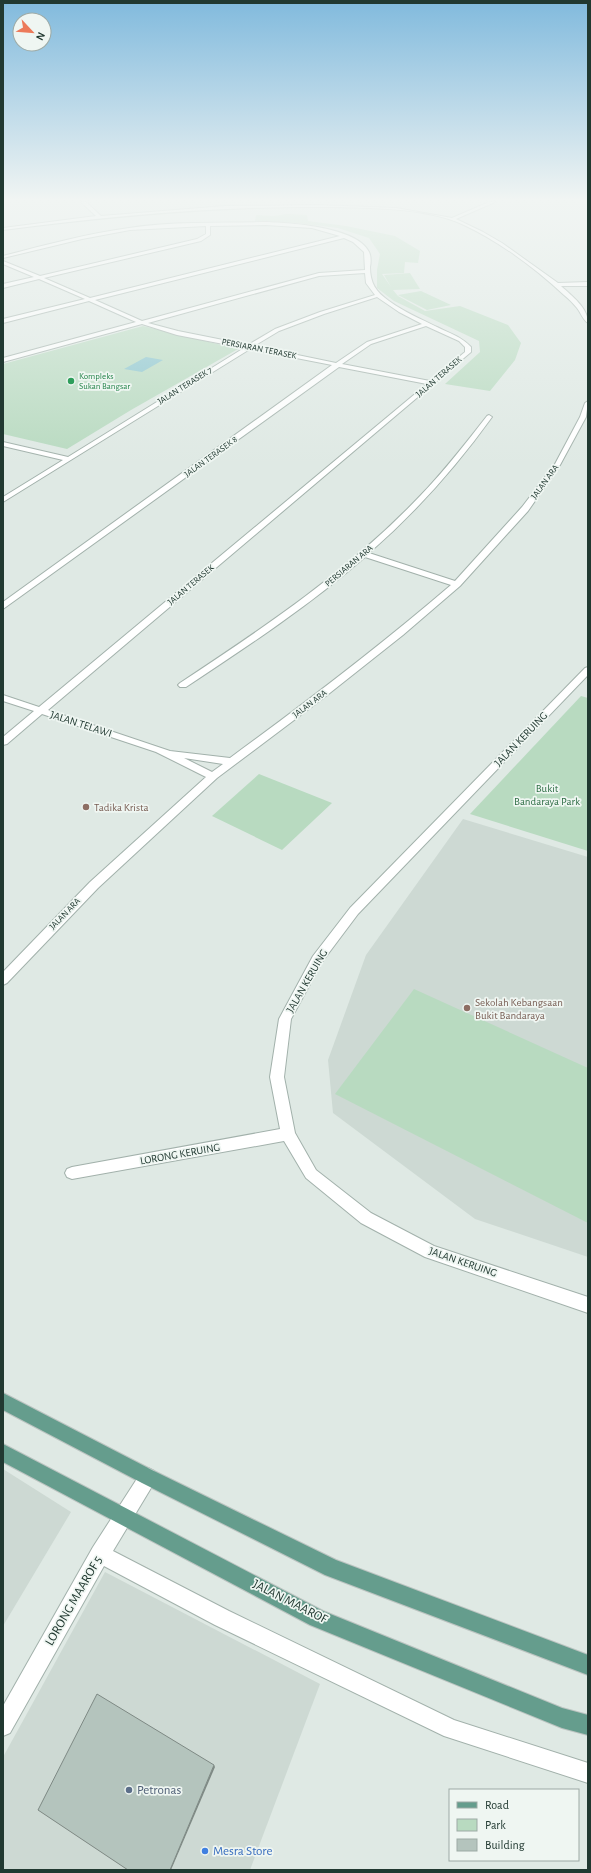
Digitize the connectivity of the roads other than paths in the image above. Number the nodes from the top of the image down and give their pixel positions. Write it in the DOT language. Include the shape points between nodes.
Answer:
graph roads {
  1 [pos="66,289"];
  2 [pos="128,289"];
  3 [pos="264,289"];
  4 [pos="372,289"];
  5 [pos="561,289"];
  6 [pos="379,296"];
  7 [pos="89,299"];
  8 [pos="3,320"];
  9 [pos="588,321"];
  10 [pos="140,322"];
  11 [pos="427,324"];
  12 [pos="248,347"];
  13 [pos="3,360"];
  14 [pos="337,365"];
  15 [pos="431,384"];
  16 [pos="588,403"];
  17 [pos="489,417"];
  18 [pos="3,444"];
  19 [pos="68,459"];
  20 [pos="3,500"];
  21 [pos="365,554"];
  22 [pos="457,584"];
  23 [pos="3,606"];
  24 [pos="588,670"];
  25 [pos="183,685"];
  26 [pos="3,698"];
  27 [pos="40,710"];
  28 [pos="3,742"];
  29 [pos="160,750"];
  30 [pos="233,762"];
  31 [pos="213,776"];
  32 [pos="3,980"];
  33 [pos="288,1134"];
  34 [pos="72,1173"];
  35 [pos="588,1305"];
  36 [pos="3,1401"];
  37 [pos="3,1453"];
  38 [pos="148,1477"];
  39 [pos="123,1517"];
  40 [pos="100,1554"];
  41 [pos="588,1665"];
  42 [pos="588,1725"];
  43 [pos="3,1726"];
  44 [pos="588,1774"];
  1 -- 7 [label="street, PERSIARAN TERASEK"];
  2 -- 7 [label="street"];
  3 -- 10 [label="street"];
  4 -- 6 [label="street"];
  5 -- 9 [label="street" via="579,307"];
  6 -- 11 [label="street, JALAN TERASEK"];
  6 -- 12 [label="street, JALAN TERASEK 7" via="290,324"];
  7 -- 8 [label="street"];
  7 -- 10 [label="street, PERSIARAN TERASEK"];
  10 -- 12 [label="street, PERSIARAN TERASEK" via="177,333"];
  10 -- 13 [label="street"];
  11 -- 14 [label="street, JALAN TERASEK 8" via="369,343"];
  11 -- 15 [label="street, JALAN TERASEK" via="461,340 468,347 468,352"];
  12 -- 14 [label="street, PERSIARAN TERASEK"];
  12 -- 19 [label="street, JALAN TERASEK 7"];
  14 -- 15 [label="street, PERSIARAN TERASEK"];
  14 -- 23 [label="street, JALAN TERASEK 8"];
  15 -- 27 [label="street, JALAN TERASEK"];
  16 -- 22 [label="street, JALAN ARA" via="558,464 525,509"];
  17 -- 21 [label="street, PERSIARAN ARA" via="441,480 407,516"];
  18 -- 19 [label="street"];
  19 -- 20 [label="street, JALAN TERASEK 7"];
  21 -- 22 [label="street"];
  21 -- 25 [label="street, PERSIARAN ARA" via="260,634"];
  22 -- 30 [label="street, JALAN ARA" via="388,643"];
  24 -- 33 [label="street, JALAN KERUING" via="354,911 317,959 285,1019 277,1077"];
  26 -- 27 [label="street, JALAN TELAWI"];
  27 -- 28 [label="street, JALAN TERASEK"];
  27 -- 29 [label="street, JALAN TELAWI"];
  29 -- 30 [label="street, JALAN TELAWI"];
  29 -- 31 [label="street, JALAN TELAWI"];
  30 -- 31 [label="street, JALAN ARA"];
  31 -- 32 [label="street, JALAN ARA" via="94,885"];
  33 -- 34 [label="street, LORONG KERUING"];
  33 -- 35 [label="street, JALAN KERUING" via="312,1174 366,1218 430,1252"];
  36 -- 38 [label="main road"];
  37 -- 39 [label="main road, JALAN MAAROF"];
  38 -- 39 [label="street, LORONG MAAROF 5"];
  38 -- 41 [label="main road" via="332,1568"];
  39 -- 40 [label="street, LORONG MAAROF 5"];
  39 -- 42 [label="main road, JALAN MAAROF" via="317,1618 562,1718"];
  40 -- 43 [label="street, LORONG MAAROF 5"];
  40 -- 44 [label="street" via="222,1618 451,1729"];
}
